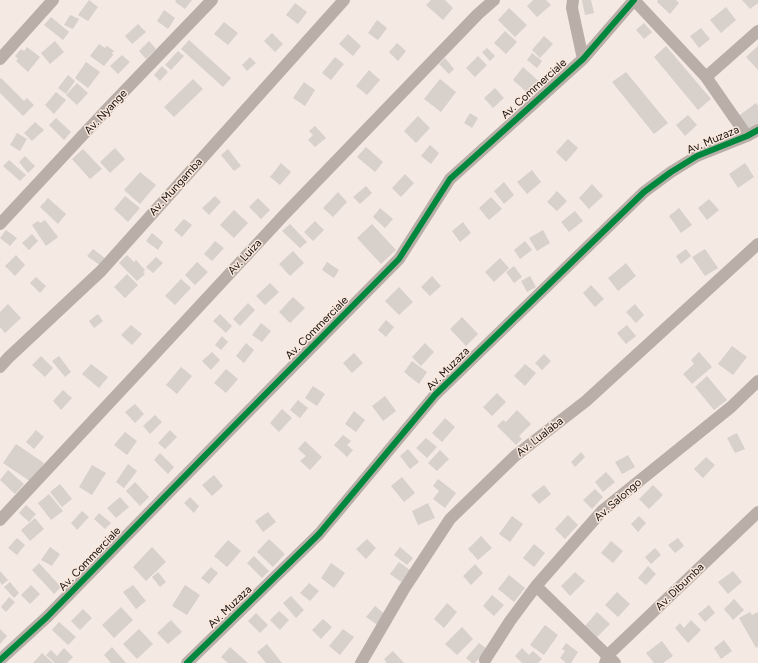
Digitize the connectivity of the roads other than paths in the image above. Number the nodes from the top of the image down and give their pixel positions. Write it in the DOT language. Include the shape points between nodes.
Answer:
graph roads {
  1 [pos="53,0"];
  2 [pos="212,0"];
  3 [pos="344,0"];
  4 [pos="494,0"];
  5 [pos="572,0"];
  6 [pos="634,0"];
  7 [pos="758,31"];
  8 [pos="0,59"];
  9 [pos="583,59"];
  10 [pos="706,77"];
  11 [pos="758,130"];
  12 [pos="747,136"];
  13 [pos="0,224"];
  14 [pos="758,244"];
  15 [pos="0,367"];
  16 [pos="758,381"];
  17 [pos="758,512"];
  18 [pos="0,520"];
  19 [pos="536,586"];
  20 [pos="0,660"];
  21 [pos="486,660"];
  22 [pos="609,660"];
  23 [pos="187,663"];
  24 [pos="361,663"];
  1 -- 8 [label="street"];
  2 -- 13 [label="street, Av. Nyange"];
  3 -- 15 [label="street, Av. Mungamba" via="101,271"];
  4 -- 18 [label="street, Av. Luiza" via="284,215"];
  5 -- 9 [label="street"];
  6 -- 9 [label="street, Av. Commerciale"];
  6 -- 10 [label="street"];
  7 -- 10 [label="street"];
  9 -- 20 [label="street, Av. Commerciale" via="450,179 399,259 47,617"];
  10 -- 12 [label="street"];
  11 -- 12 [label="street, Av. Muzaza"];
  12 -- 23 [label="street, Av. Muzaza" via="697,156 644,192 435,395 319,534"];
  14 -- 24 [label="street, Av. Lualaba" via="586,401 515,456 450,519 404,589"];
  16 -- 19 [label="street, Av. Salongo" via="732,407 602,511"];
  17 -- 22 [label="street, Av. Dibumba"];
  19 -- 21 [label="street, Av. Salongo"];
  19 -- 22 [label="street"];
}
